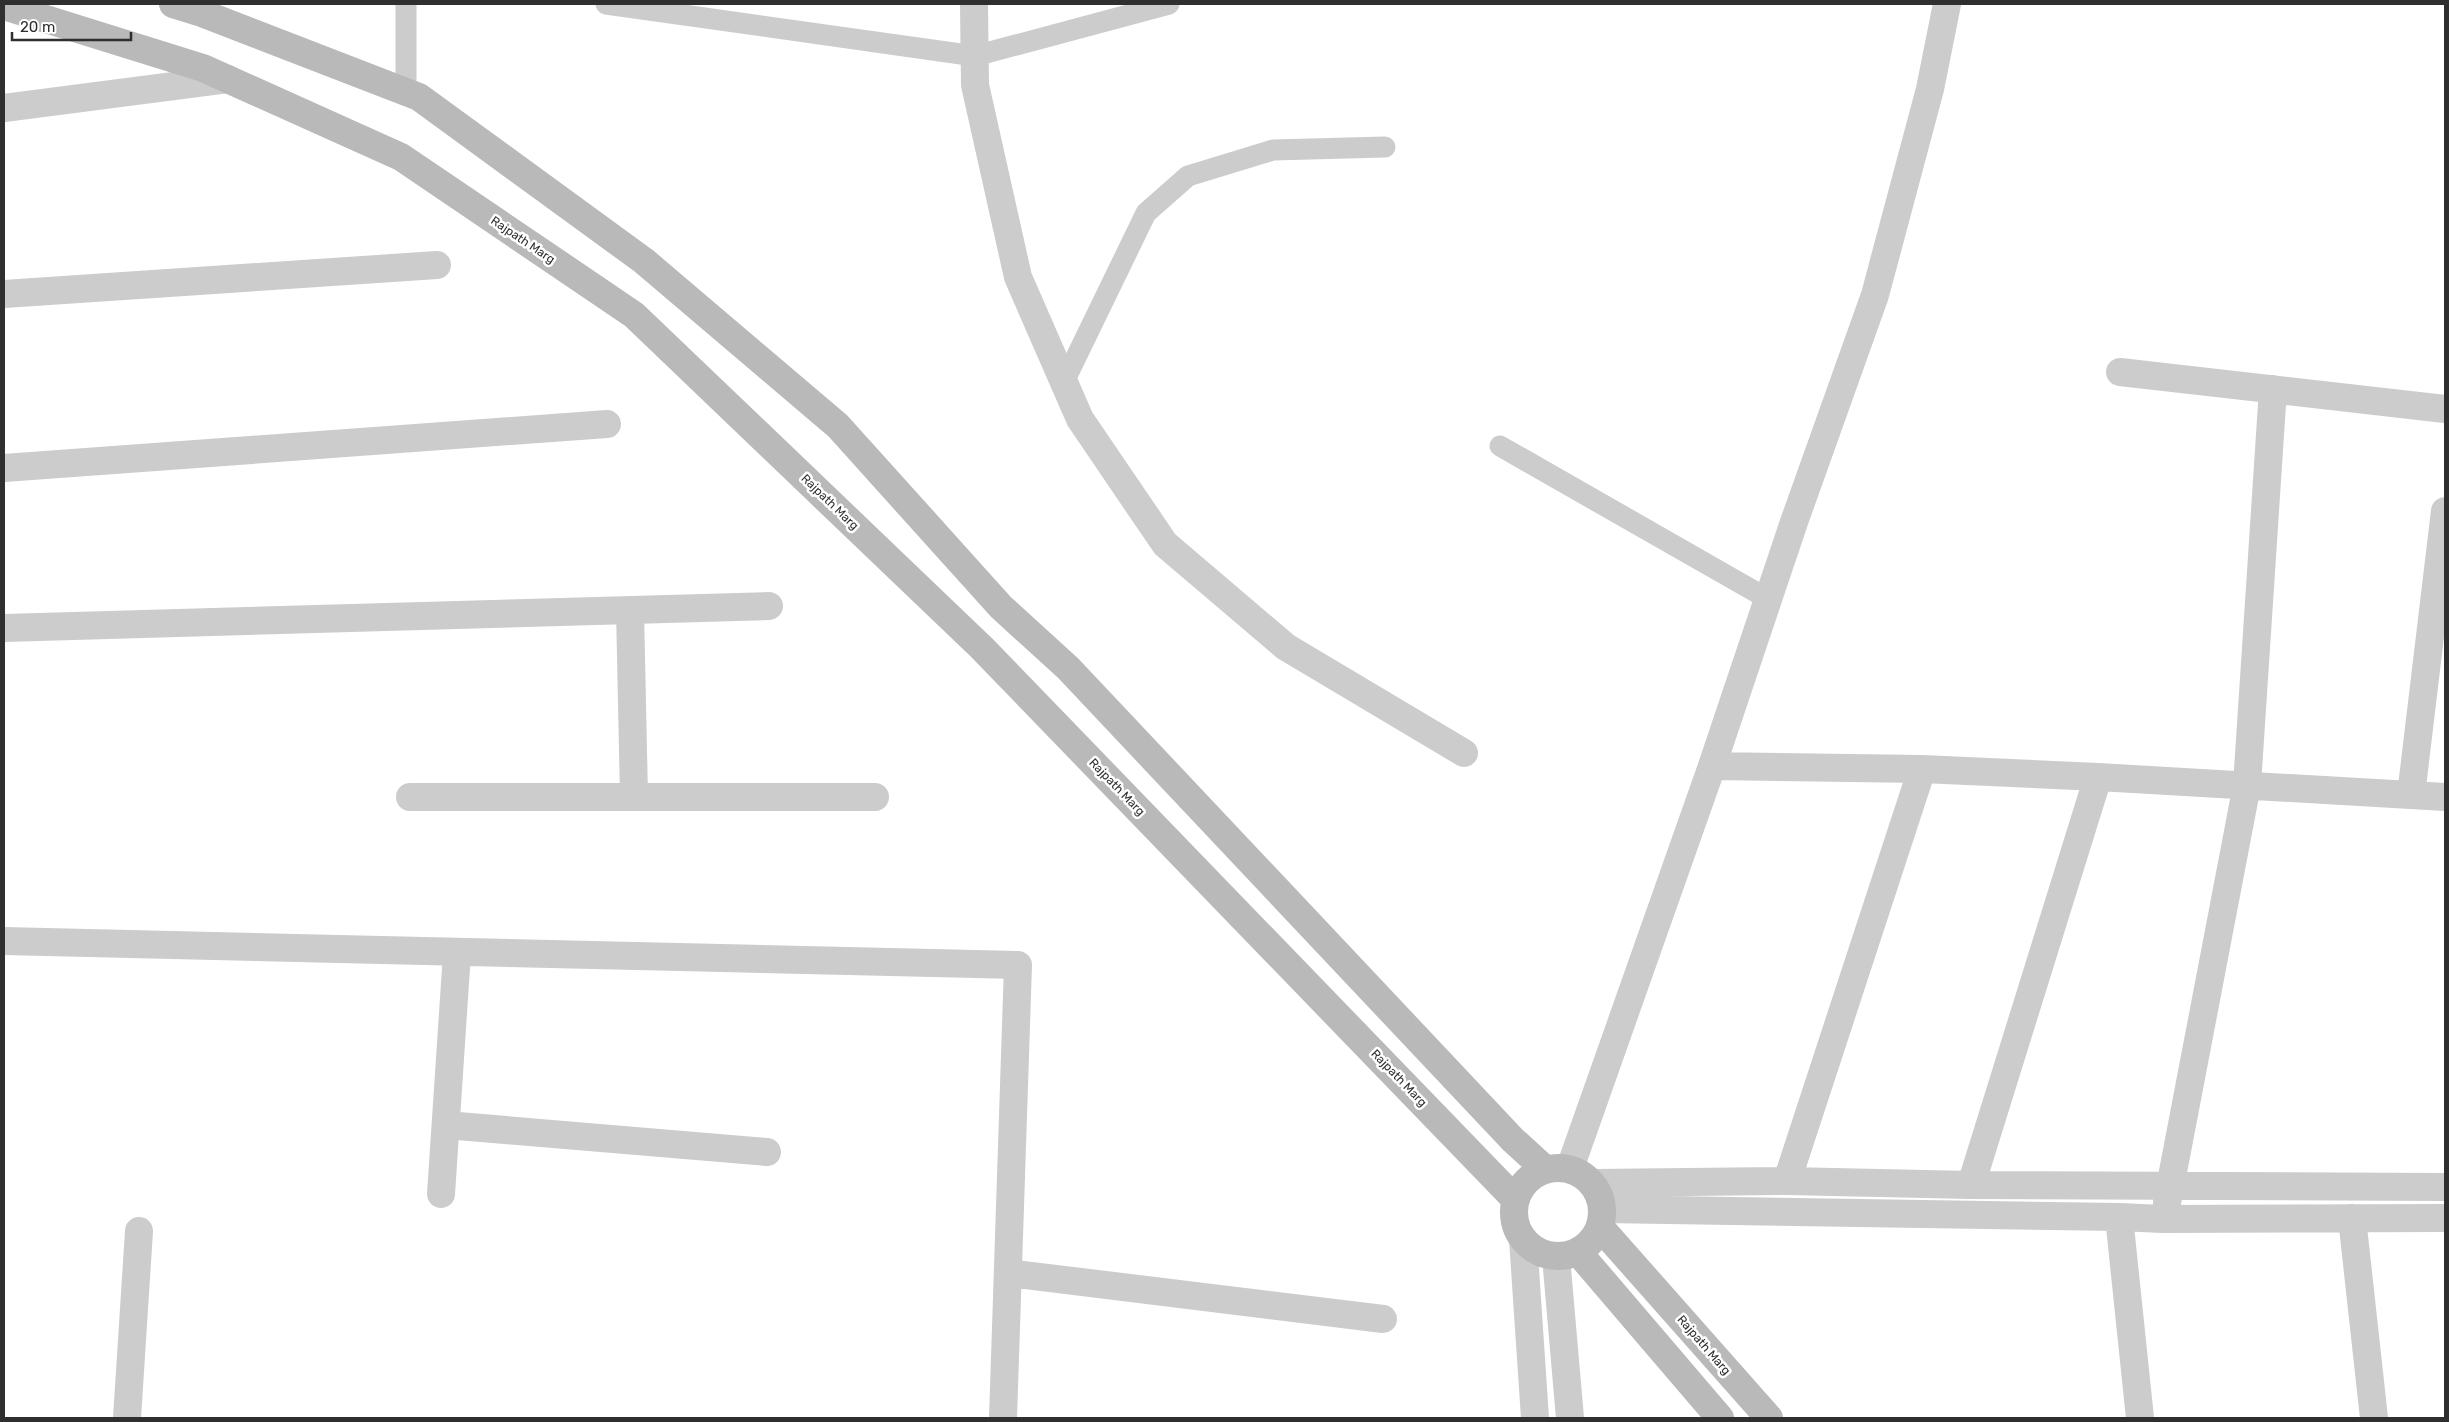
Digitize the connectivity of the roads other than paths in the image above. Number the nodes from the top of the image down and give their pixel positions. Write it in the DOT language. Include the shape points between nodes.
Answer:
graph roads {
  1 [pos="173,4"];
  2 [pos="406,4"];
  3 [pos="606,4"];
  4 [pos="974,4"];
  5 [pos="1169,4"];
  6 [pos="1947,4"];
  7 [pos="4,6"];
  8 [pos="975,56"];
  9 [pos="228,79"];
  10 [pos="406,92"];
  11 [pos="4,108"];
  12 [pos="1385,146"];
  13 [pos="437,265"];
  14 [pos="4,294"];
  15 [pos="2120,372"];
  16 [pos="1064,382"];
  17 [pos="2273,389"];
  18 [pos="2445,409"];
  19 [pos="606,424"];
  20 [pos="1500,446"];
  21 [pos="4,468"];
  22 [pos="2445,511"];
  23 [pos="1768,598"];
  24 [pos="769,606"];
  25 [pos="630,610"];
  26 [pos="4,628"];
  27 [pos="1464,753"];
  28 [pos="1712,766"];
  29 [pos="1922,769"];
  30 [pos="2098,777"];
  31 [pos="2247,785"];
  32 [pos="2411,795"];
  33 [pos="875,796"];
  34 [pos="410,797"];
  35 [pos="634,797"];
  36 [pos="2445,797"];
  37 [pos="4,941"];
  38 [pos="457,953"];
  39 [pos="446,1125"];
  40 [pos="767,1152"];
  41 [pos="1557,1169"];
  42 [pos="1787,1181"];
  43 [pos="1593,1183"];
  44 [pos="1971,1184"];
  45 [pos="2170,1185"];
  46 [pos="2445,1188"];
  47 [pos="441,1194"];
  48 [pos="1515,1199"];
  49 [pos="2119,1216"];
  50 [pos="1602,1218"];
  51 [pos="2352,1218"];
  52 [pos="2445,1218"];
  53 [pos="2163,1219"];
  54 [pos="139,1231"];
  55 [pos="1523,1239"];
  56 [pos="1567,1254"];
  57 [pos="1008,1274"];
  58 [pos="1383,1319"];
  59 [pos="127,1418"];
  60 [pos="1002,1418"];
  61 [pos="1535,1418"];
  62 [pos="1570,1418"];
  63 [pos="1720,1418"];
  64 [pos="1769,1418"];
  65 [pos="2140,1418"];
  66 [pos="2374,1418"];
  1 -- 10 [label="main road"];
  2 -- 10 [label="lane"];
  3 -- 8 [label="lane"];
  4 -- 8 [label="street"];
  5 -- 8 [label="lane"];
  6 -- 23 [label="street" via="1930,89 1875,295"];
  7 -- 9 [label="main road, Rajpath Marg" via="203,68"];
  8 -- 16 [label="street" via="975,85 1018,277"];
  9 -- 11 [label="street"];
  9 -- 48 [label="main road, Rajpath Marg" via="401,157 634,315 982,648"];
  10 -- 41 [label="main road" via="420,97 644,261 838,426 1001,607 1068,668 1513,1140"];
  12 -- 16 [label="lane" via="1273,150 1188,176 1146,213"];
  13 -- 14 [label="street"];
  15 -- 17 [label="street"];
  16 -- 27 [label="street" via="1080,419 1165,544 1286,647"];
  17 -- 18 [label="street"];
  17 -- 31 [label="street"];
  19 -- 21 [label="street"];
  20 -- 23 [label="lane"];
  22 -- 32 [label="street"];
  23 -- 28 [label="street"];
  24 -- 25 [label="street"];
  25 -- 26 [label="street"];
  25 -- 35 [label="street"];
  28 -- 29 [label="street"];
  28 -- 41 [label="street"];
  29 -- 30 [label="street"];
  29 -- 42 [label="street"];
  30 -- 31 [label="street"];
  30 -- 44 [label="street"];
  31 -- 32 [label="street"];
  31 -- 45 [label="street"];
  32 -- 36 [label="street"];
  33 -- 35 [label="street"];
  34 -- 35 [label="street"];
  37 -- 38 [label="street"];
  38 -- 39 [label="street"];
  38 -- 57 [label="street" via="1018,965"];
  39 -- 40 [label="street"];
  39 -- 47 [label="street"];
  41 -- 43 [label="main road" via="1582,1174"];
  41 -- 48 [label="main road" via="1527,1180"];
  42 -- 43 [label="street"];
  42 -- 44 [label="street"];
  43 -- 50 [label="main road"];
  44 -- 45 [label="street"];
  45 -- 46 [label="street"];
  45 -- 53 [label="street"];
  48 -- 55 [label="main road" via="1514,1220"];
  49 -- 50 [label="street"];
  49 -- 53 [label="street"];
  49 -- 65 [label="street"];
  50 -- 56 [label="main road" via="1592,1242"];
  50 -- 64 [label="main road, Rajpath Marg"];
  51 -- 52 [label="street"];
  51 -- 53 [label="street"];
  51 -- 66 [label="street"];
  54 -- 59 [label="street"];
  55 -- 56 [label="main road" via="1537,1252"];
  55 -- 61 [label="street"];
  56 -- 62 [label="street"];
  56 -- 63 [label="main road"];
  57 -- 58 [label="street"];
  57 -- 60 [label="street"];
}
